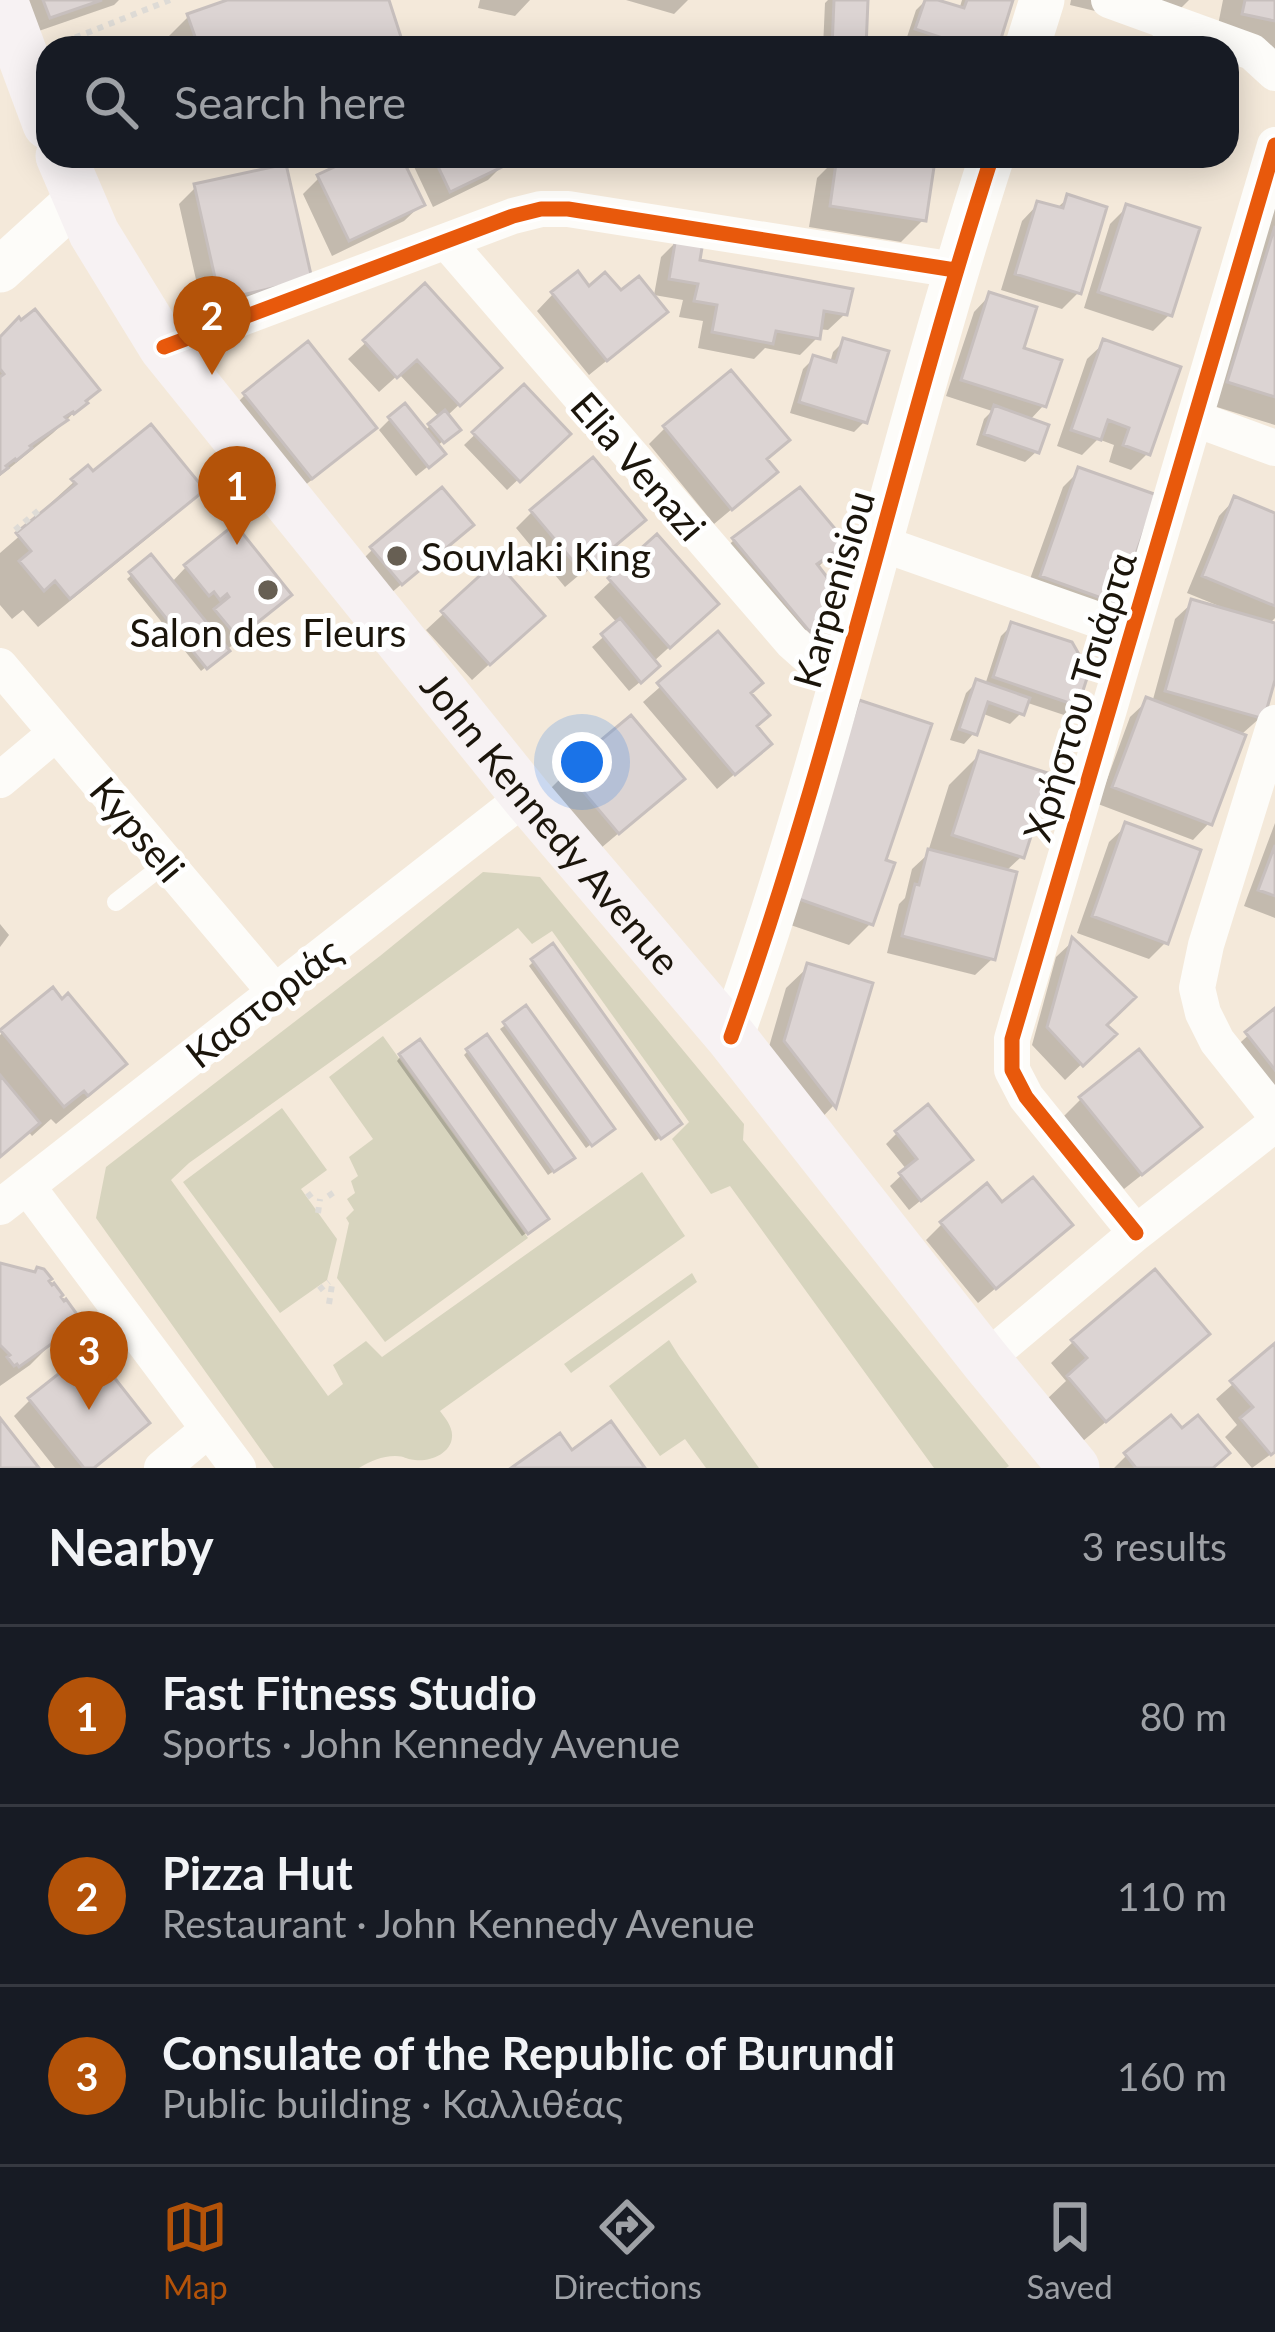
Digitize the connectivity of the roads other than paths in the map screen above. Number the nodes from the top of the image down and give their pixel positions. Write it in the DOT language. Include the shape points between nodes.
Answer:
graph roads {
  1 [pos="2,0"];
  2 [pos="1042,0"];
  3 [pos="1109,0"];
  4 [pos="1162,35"];
  5 [pos="1031,36"];
  6 [pos="1239,50"];
  7 [pos="1275,73"];
  8 [pos="36,92"];
  9 [pos="1275,145"];
  10 [pos="988,168"];
  11 [pos="69,177"];
  12 [pos="447,242"];
  13 [pos="955,269"];
  14 [pos="0,270"];
  15 [pos="164,346"];
  16 [pos="1196,419"];
  17 [pos="1275,448"];
  18 [pos="880,544"];
  19 [pos="1132,632"];
  20 [pos="0,666"];
  21 [pos="845,670"];
  22 [pos="1275,723"];
  23 [pos="56,733"];
  24 [pos="0,780"];
  25 [pos="526,796"];
  26 [pos="166,863"];
  27 [pos="116,902"];
  28 [pos="276,993"];
  29 [pos="731,1037"];
  30 [pos="1275,1114"];
  31 [pos="1275,1124"];
  32 [pos="13,1197"];
  33 [pos="1136,1232"];
  34 [pos="985,1360"];
  35 [pos="209,1429"];
  36 [pos="162,1468"];
  37 [pos="238,1468"];
  38 [pos="1074,1468"];
  1 -- 8 [label="main road"];
  2 -- 5 [label="street"];
  3 -- 4 [label="street"];
  6 -- 7 [label="street"];
  9 -- 16 [label="street, Χρήστου Τσιάρτα"];
  10 -- 13 [label="street, Karpenisiou"];
  11 -- 14 [label="street"];
  11 -- 15 [label="main road, John Kennedy Avenue"];
  12 -- 13 [label="street" via="513,216 568,208"];
  12 -- 15 [label="street"];
  12 -- 21 [label="street, Elia Venazi" via="768,616 809,658"];
  13 -- 18 [label="street, Karpenisiou"];
  15 -- 25 [label="main road, John Kennedy Avenue"];
  16 -- 17 [label="street"];
  16 -- 19 [label="street, Χρήστου Τσιάρτα"];
  18 -- 19 [label="street"];
  18 -- 21 [label="street, Karpenisiou"];
  19 -- 33 [label="street, Χρήστου Τσιάρτα" via="1010,1058 1026,1096"];
  20 -- 23 [label="street, Kypseli"];
  21 -- 29 [label="street, Karpenisiou"];
  22 -- 30 [label="street" via="1197,988 1217,1041"];
  23 -- 24 [label="street"];
  23 -- 26 [label="street, Kypseli"];
  25 -- 28 [label="street, Καστοριάς"];
  25 -- 29 [label="main road, John Kennedy Avenue"];
  26 -- 27 [label="lane"];
  26 -- 28 [label="street, Kypseli"];
  28 -- 32 [label="street, Καστοριάς"];
  29 -- 34 [label="main road, John Kennedy Avenue"];
  31 -- 33 [label="street"];
  32 -- 35 [label="street"];
  33 -- 34 [label="street"];
  34 -- 38 [label="main road, John Kennedy Avenue"];
  35 -- 36 [label="street"];
  35 -- 37 [label="street"];
}
